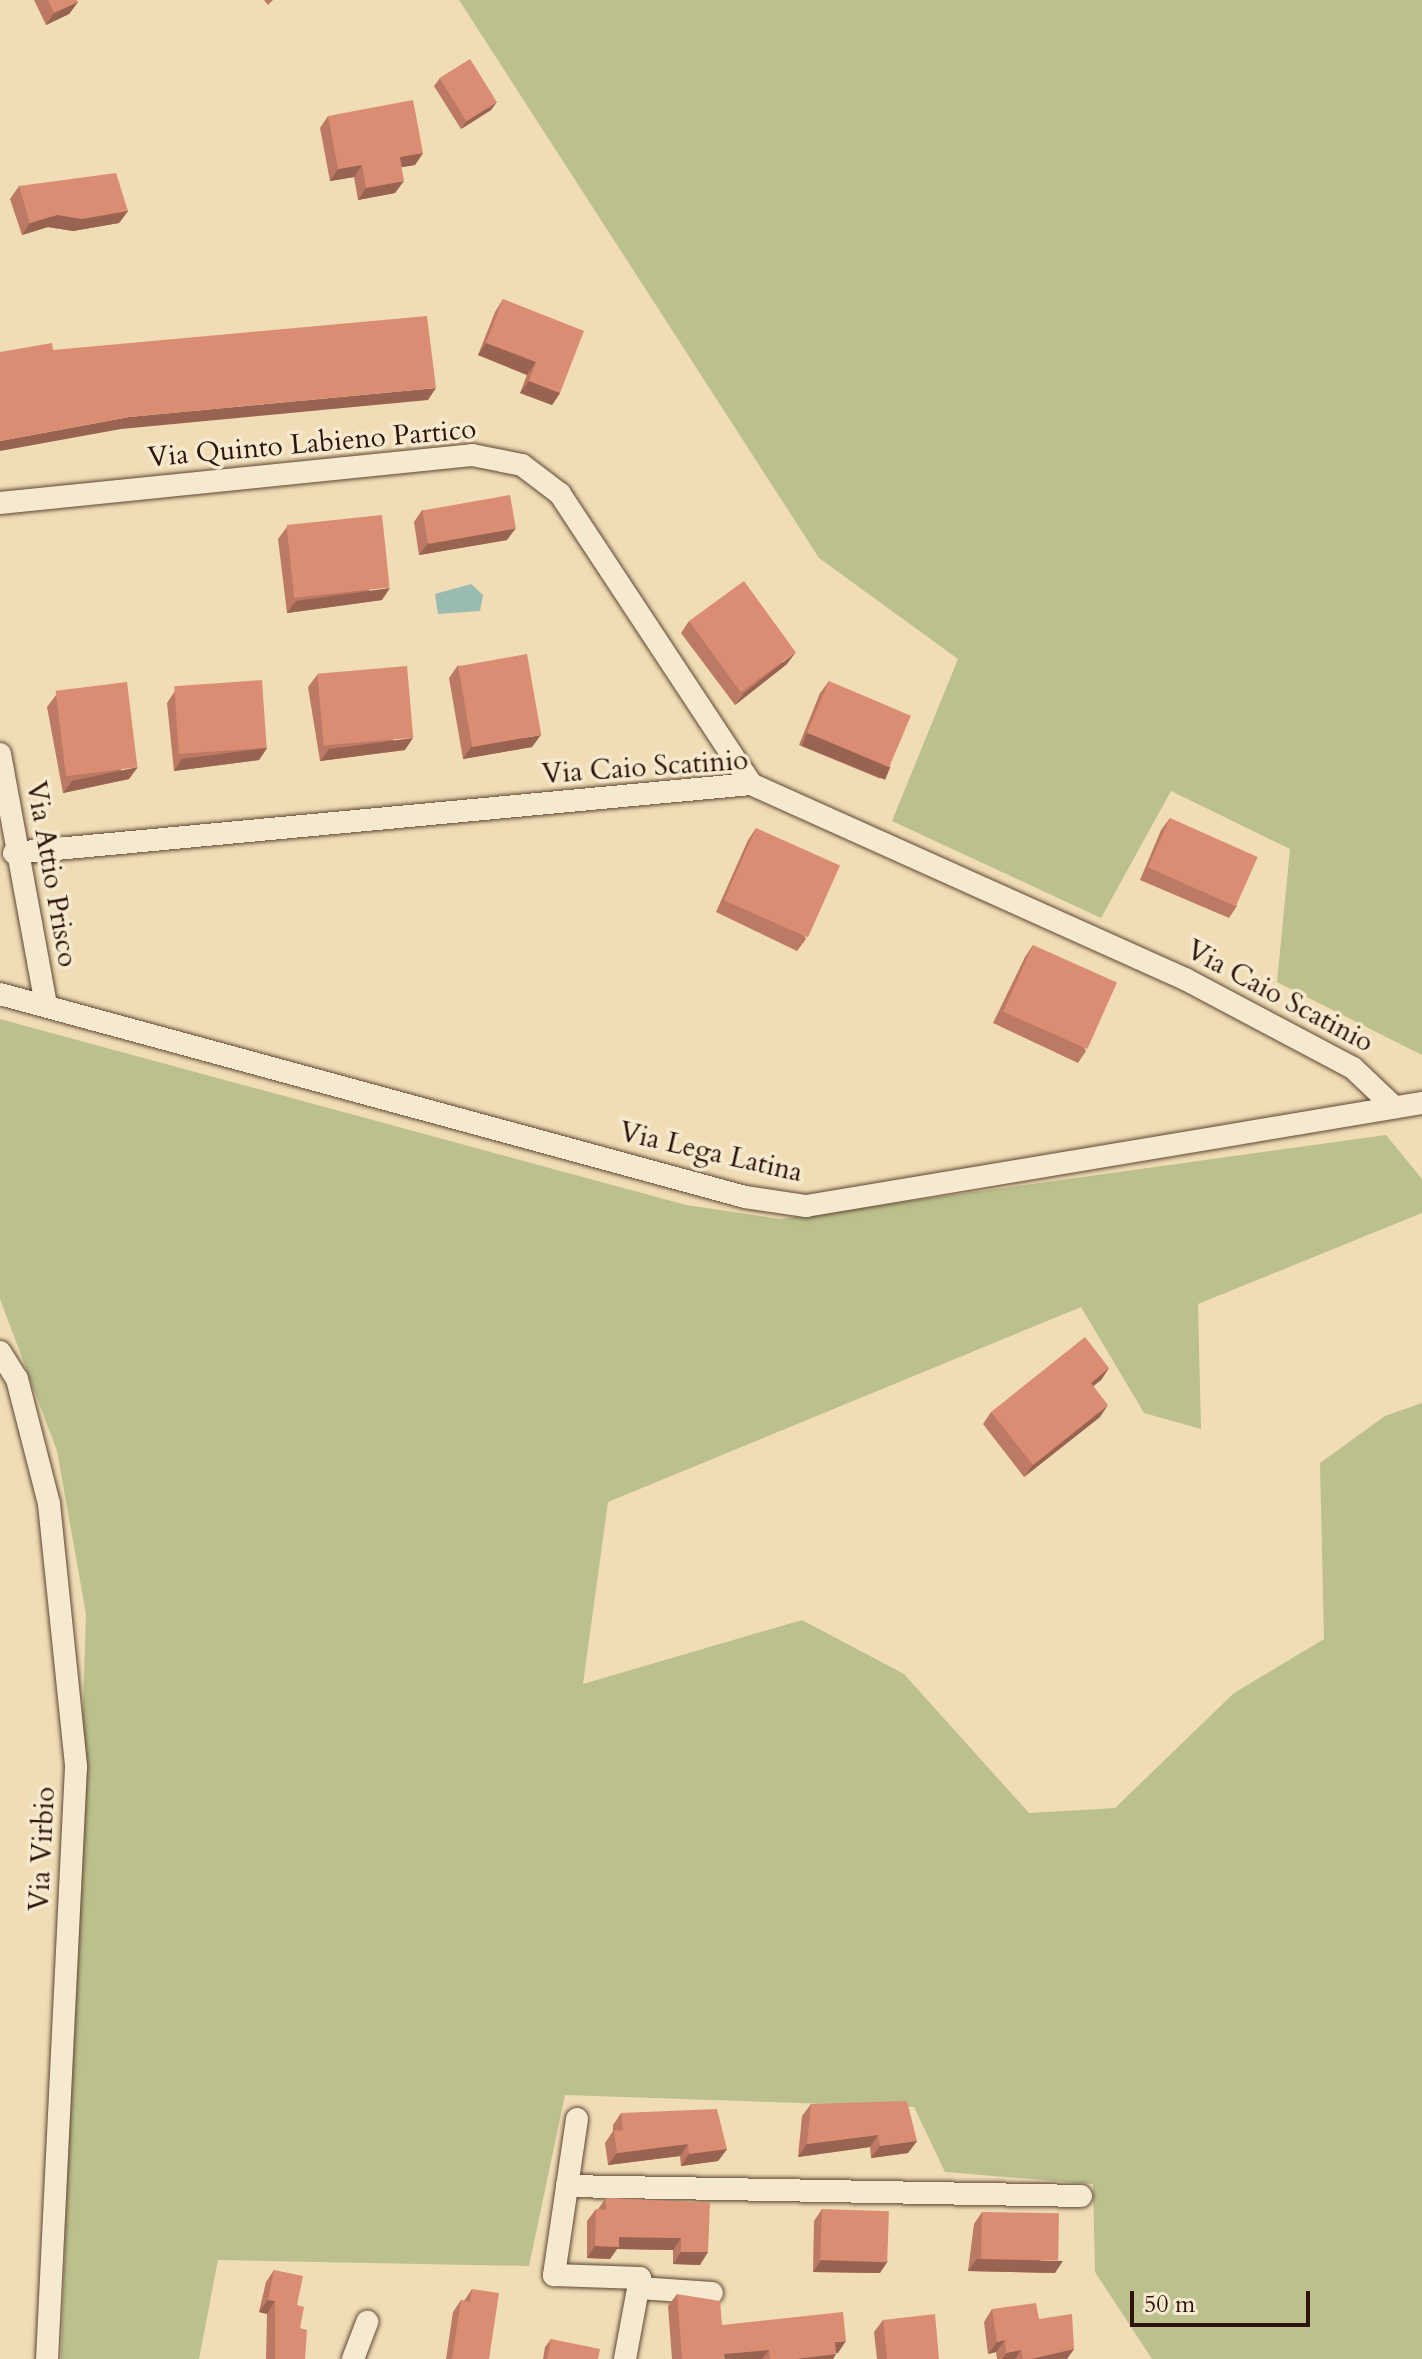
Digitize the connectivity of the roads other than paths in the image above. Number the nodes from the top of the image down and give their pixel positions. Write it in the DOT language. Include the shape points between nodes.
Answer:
graph roads {
  1 [pos="0,503"];
  2 [pos="0,754"];
  3 [pos="751,784"];
  4 [pos="14,853"];
  5 [pos="0,994"];
  6 [pos="46,1004"];
  7 [pos="1422,1103"];
  8 [pos="1394,1107"];
  9 [pos="0,1352"];
  10 [pos="577,2119"];
  11 [pos="567,2186"];
  12 [pos="1081,2196"];
  13 [pos="639,2288"];
  14 [pos="712,2293"];
  15 [pos="367,2322"];
  16 [pos="47,2359"];
  17 [pos="353,2359"];
  18 [pos="625,2359"];
  1 -- 3 [label="street, Via Quinto Labieno Partico" via="472,455 522,465 560,494"];
  2 -- 4 [label="street, Via Attio Prisco"];
  3 -- 4 [label="street, Via Caio Scatinio"];
  3 -- 8 [label="street, Via Caio Scatinio" via="1172,972 1353,1068"];
  4 -- 6 [label="street, Via Attio Prisco"];
  5 -- 6 [label="street, Via Lega Latina"];
  6 -- 8 [label="street, Via Lega Latina" via="789,1205 835,1204"];
  7 -- 8 [label="street, Via Lega Latina"];
  9 -- 16 [label="street, Via Virbio" via="17,1379 49,1504 76,1767"];
  10 -- 11 [label="street"];
  11 -- 12 [label="street"];
  11 -- 13 [label="street" via="554,2275 640,2278"];
  13 -- 14 [label="street"];
  13 -- 18 [label="street"];
  15 -- 17 [label="street"];
}
